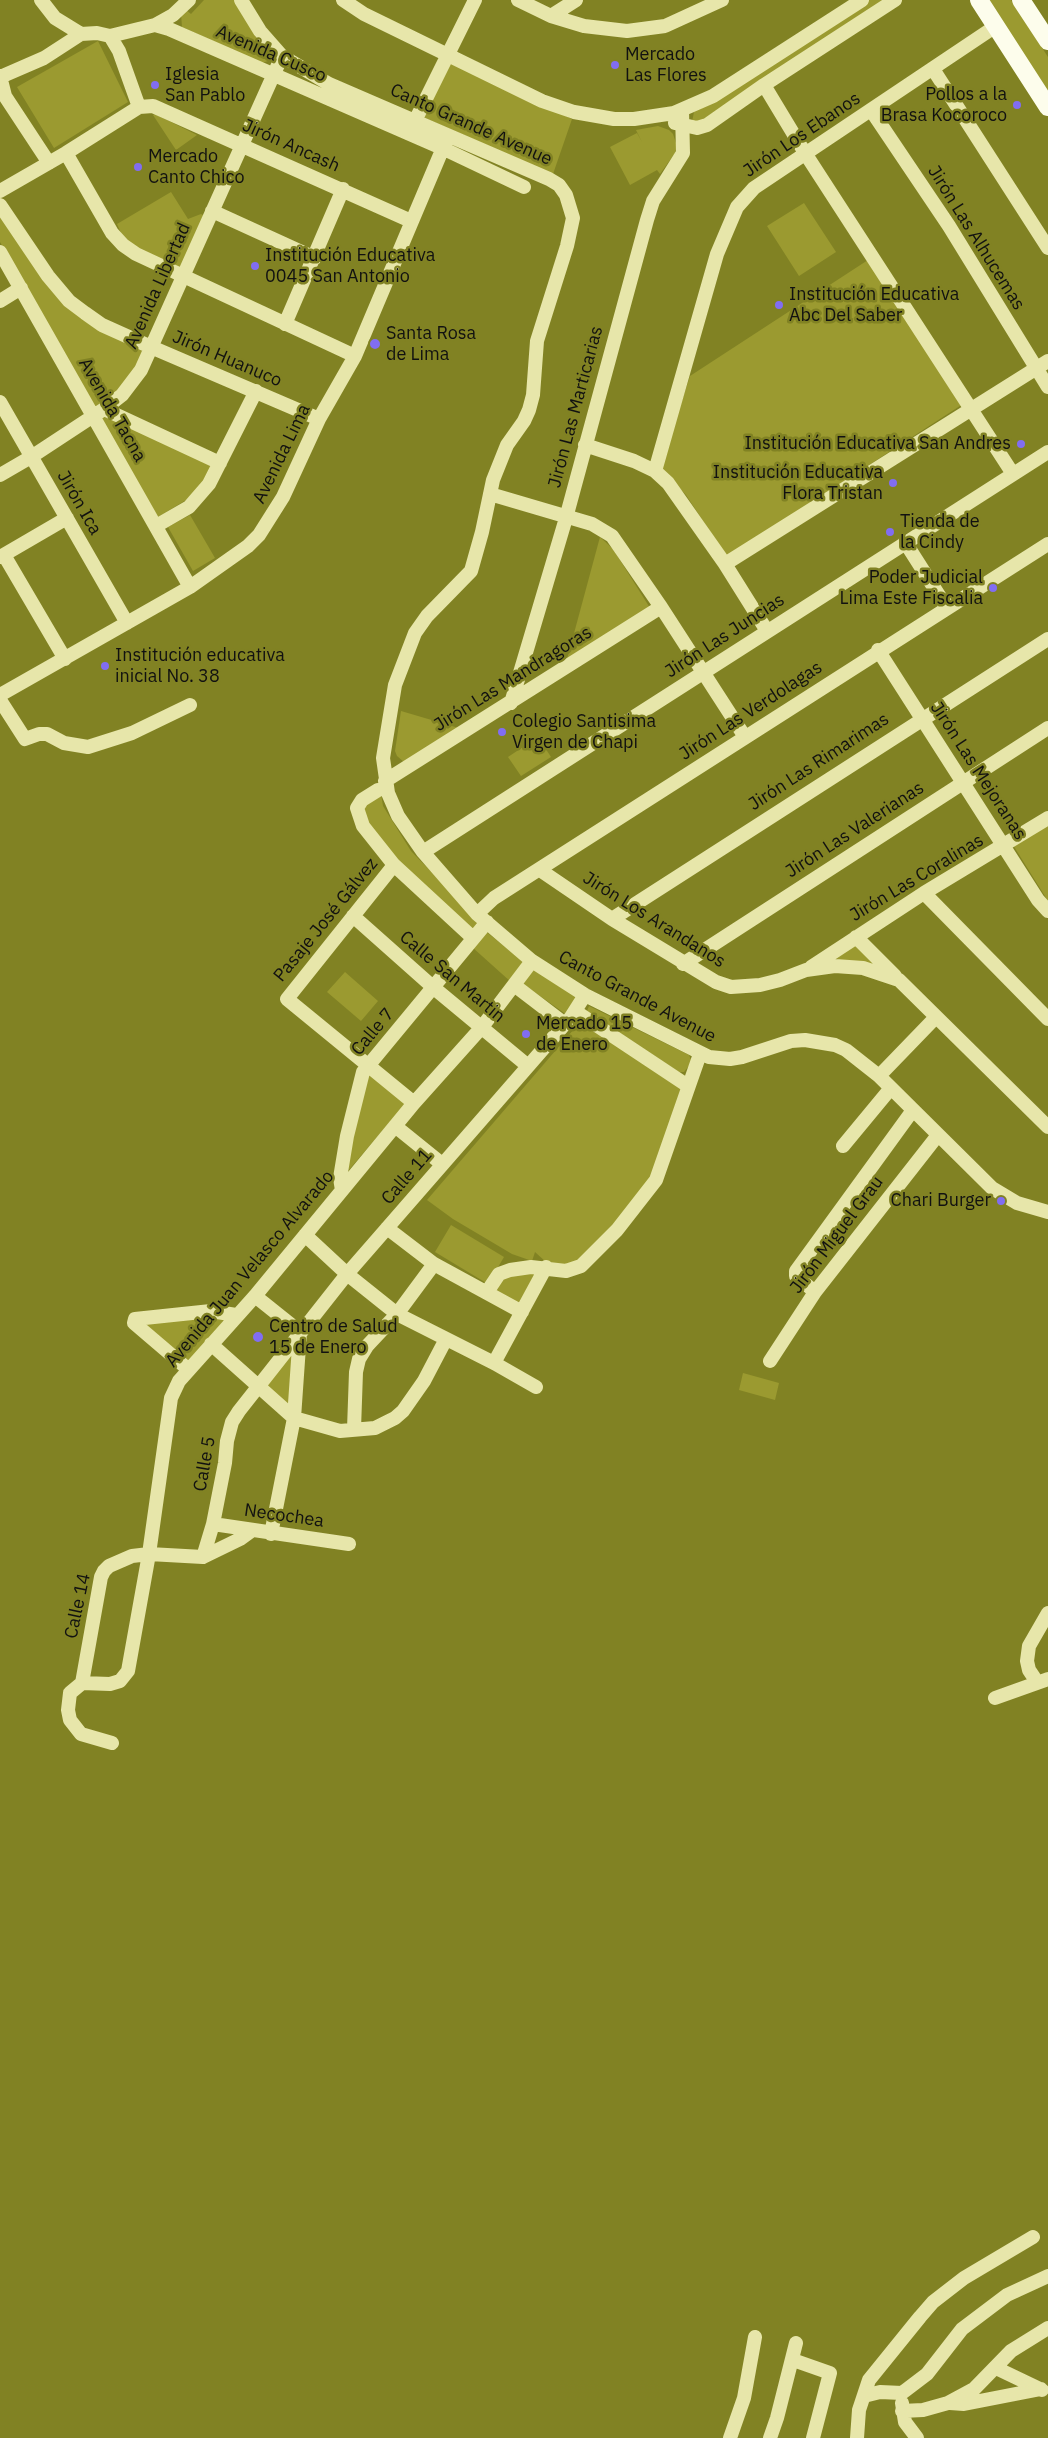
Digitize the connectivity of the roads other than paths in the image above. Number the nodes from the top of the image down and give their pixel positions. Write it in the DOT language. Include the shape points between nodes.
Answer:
graph roads {
  1 [pos="41,0"];
  2 [pos="189,0"];
  3 [pos="241,0"];
  4 [pos="343,0"];
  5 [pos="475,0"];
  6 [pos="518,0"];
  7 [pos="576,0"];
  8 [pos="722,0"];
  9 [pos="862,0"];
  10 [pos="895,0"];
  11 [pos="979,0"];
  12 [pos="1021,0"];
  13 [pos="551,16"];
  14 [pos="155,25"];
  15 [pos="996,26"];
  16 [pos="81,34"];
  17 [pos="110,36"];
  18 [pos="1048,41"];
  19 [pos="449,54"];
  20 [pos="282,56"];
  21 [pos="933,70"];
  22 [pos="272,74"];
  23 [pos="0,77"];
  24 [pos="764,85"];
  25 [pos="139,107"];
  26 [pos="1048,107"];
  27 [pos="682,110"];
  28 [pos="871,110"];
  29 [pos="661,116"];
  30 [pos="415,121"];
  31 [pos="681,126"];
  32 [pos="409,134"];
  33 [pos="445,142"];
  34 [pos="241,145"];
  35 [pos="66,153"];
  36 [pos="805,153"];
  37 [pos="49,163"];
  38 [pos="524,187"];
  39 [pos="343,189"];
  40 [pos="0,191"];
  41 [pos="0,205"];
  42 [pos="212,211"];
  43 [pos="411,220"];
  44 [pos="1048,248"];
  45 [pos="0,252"];
  46 [pos="315,258"];
  47 [pos="182,277"];
  48 [pos="21,288"];
  49 [pos="0,301"];
  50 [pos="285,324"];
  51 [pos="151,347"];
  52 [pos="354,356"];
  53 [pos="1048,361"];
  54 [pos="1036,369"];
  55 [pos="1048,387"];
  56 [pos="256,391"];
  57 [pos="0,402"];
  58 [pos="971,409"];
  59 [pos="99,412"];
  60 [pos="319,419"];
  61 [pos="585,445"];
  62 [pos="1048,452"];
  63 [pos="31,457"];
  64 [pos="220,463"];
  65 [pos="655,471"];
  66 [pos="1013,474"];
  67 [pos="0,475"];
  68 [pos="490,494"];
  69 [pos="66,518"];
  70 [pos="566,518"];
  71 [pos="156,526"];
  72 [pos="905,542"];
  73 [pos="1048,544"];
  74 [pos="2,556"];
  75 [pos="725,564"];
  76 [pos="190,587"];
  77 [pos="661,607"];
  78 [pos="947,608"];
  79 [pos="127,623"];
  80 [pos="767,630"];
  81 [pos="1048,639"];
  82 [pos="878,650"];
  83 [pos="65,659"];
  84 [pos="703,673"];
  85 [pos="0,696"];
  86 [pos="0,700"];
  87 [pos="511,704"];
  88 [pos="190,705"];
  89 [pos="921,719"];
  90 [pos="1048,728"];
  91 [pos="745,737"];
  92 [pos="964,784"];
  93 [pos="381,786"];
  94 [pos="1048,818"];
  95 [pos="1004,846"];
  96 [pos="423,852"];
  97 [pos="394,865"];
  98 [pos="540,870"];
  99 [pos="924,893"];
  100 [pos="1048,911"];
  101 [pos="353,916"];
  102 [pos="482,918"];
  103 [pos="612,919"];
  104 [pos="856,937"];
  105 [pos="473,938"];
  106 [pos="532,961"];
  107 [pos="683,964"];
  108 [pos="806,970"];
  109 [pos="898,980"];
  110 [pos="514,985"];
  111 [pos="434,988"];
  112 [pos="585,995"];
  113 [pos="575,1010"];
  114 [pos="936,1017"];
  115 [pos="1048,1019"];
  116 [pos="565,1024"];
  117 [pos="482,1027"];
  118 [pos="700,1054"];
  119 [pos="369,1065"];
  120 [pos="528,1066"];
  121 [pos="879,1076"];
  122 [pos="688,1086"];
  123 [pos="892,1088"];
  124 [pos="414,1103"];
  125 [pos="914,1110"];
  126 [pos="395,1126"];
  127 [pos="1048,1127"];
  128 [pos="938,1135"];
  129 [pos="843,1146"];
  130 [pos="442,1164"];
  131 [pos="342,1190"];
  132 [pos="1048,1212"];
  133 [pos="387,1228"];
  134 [pos="305,1235"];
  135 [pos="434,1264"];
  136 [pos="546,1268"];
  137 [pos="347,1274"];
  138 [pos="487,1292"];
  139 [pos="816,1292"];
  140 [pos="255,1296"];
  141 [pos="522,1312"];
  142 [pos="397,1314"];
  143 [pos="236,1315"];
  144 [pos="300,1332"];
  145 [pos="446,1339"];
  146 [pos="211,1344"];
  147 [pos="770,1361"];
  148 [pos="494,1363"];
  149 [pos="189,1370"];
  150 [pos="260,1386"];
  151 [pos="536,1387"];
  152 [pos="294,1418"];
  153 [pos="354,1429"];
  154 [pos="213,1524"];
  155 [pos="251,1531"];
  156 [pos="271,1534"];
  157 [pos="349,1544"];
  158 [pos="149,1554"];
  159 [pos="203,1557"];
  160 [pos="1048,1613"];
  161 [pos="1043,1680"];
  162 [pos="82,1683"];
  163 [pos="995,1698"];
  164 [pos="112,1743"];
  165 [pos="1032,2237"];
  166 [pos="1048,2276"];
  167 [pos="1048,2328"];
  168 [pos="755,2337"];
  169 [pos="796,2343"];
  170 [pos="793,2360"];
  171 [pos="996,2368"];
  172 [pos="1044,2390"];
  173 [pos="902,2393"];
  174 [pos="864,2396"];
  175 [pos="948,2402"];
  176 [pos="902,2411"];
  177 [pos="730,2438"];
  178 [pos="770,2438"];
  179 [pos="812,2438"];
  180 [pos="857,2438"];
  181 [pos="917,2438"];
  1 -- 16 [label="street" via="55,18"];
  2 -- 14 [label="street" via="173,15"];
  3 -- 20 [label="street, Canto Grande Avenue" via="260,31"];
  4 -- 19 [label="street" via="364,14"];
  5 -- 19 [label="street"];
  6 -- 13 [label="street"];
  7 -- 13 [label="street"];
  8 -- 13 [label="street" via="665,26 627,31 584,26"];
  9 -- 27 [label="street" via="713,96"];
  10 -- 24 [label="street"];
  11 -- 15 [label="main road"];
  12 -- 18 [label="main road"];
  14 -- 17 [label="street"];
  14 -- 22 [label="street, Avenida Cusco"];
  15 -- 21 [label="street, Jirón Los Ebanos"];
  15 -- 26 [label="main road"];
  16 -- 17 [label="street"];
  16 -- 23 [label="street" via="44,58"];
  17 -- 25 [label="street" via="119,51"];
  19 -- 29 [label="street" via="542,101 574,112 614,119"];
  19 -- 30 [label="street"];
  20 -- 22 [label="street, Avenida Libertad"];
  20 -- 30 [label="street, Canto Grande Avenue" via="329,84"];
  21 -- 28 [label="street, Jirón Los Ebanos"];
  21 -- 44 [label="street"];
  22 -- 32 [label="street, Avenida Cusco"];
  22 -- 34 [label="street, Avenida Libertad"];
  23 -- 37 [label="street" via="5,96"];
  24 -- 31 [label="street" via="708,125 697,128"];
  24 -- 36 [label="street"];
  25 -- 34 [label="street, Jirón Ancash" via="157,107"];
  25 -- 35 [label="street"];
  27 -- 29 [label="street"];
  27 -- 31 [label="street, Jirón Las Marticarias"];
  28 -- 36 [label="street, Jirón Los Ebanos"];
  28 -- 54 [label="street, Jirón Las Alhucemas" via="949,226"];
  29 -- 31 [label="street"];
  30 -- 32 [label="street"];
  30 -- 33 [label="street, Canto Grande Avenue"];
  31 -- 61 [label="street, Jirón Las Marticarias" via="683,153 653,201"];
  32 -- 33 [label="street, Avenida Cusco"];
  33 -- 38 [label="street, Avenida Cusco"];
  33 -- 43 [label="street, Avenida Lima"];
  33 -- 68 [label="street, Canto Grande Avenue" via="549,179 559,185 570,204 573,218 537,341 533,395 499,462"];
  34 -- 39 [label="street, Jirón Ancash"];
  34 -- 42 [label="street, Avenida Libertad"];
  35 -- 37 [label="street"];
  35 -- 47 [label="street" via="112,233 123,245 150,263"];
  36 -- 58 [label="street"];
  36 -- 65 [label="street, Jirón Los Ebanos" via="754,188 727,227"];
  37 -- 40 [label="street"];
  39 -- 43 [label="street, Jirón Ancash"];
  39 -- 46 [label="street"];
  41 -- 51 [label="street, Jirón Huanuco" via="43,271 69,301 102,325"];
  42 -- 46 [label="street"];
  42 -- 47 [label="street, Avenida Libertad"];
  43 -- 52 [label="street, Avenida Lima"];
  45 -- 48 [label="street, Avenida Tacna"];
  46 -- 50 [label="street"];
  47 -- 50 [label="street"];
  47 -- 51 [label="street, Avenida Libertad"];
  48 -- 49 [label="street"];
  48 -- 59 [label="street, Avenida Tacna"];
  50 -- 52 [label="street"];
  51 -- 56 [label="street, Jirón Huanuco"];
  51 -- 59 [label="street, Avenida Libertad" via="142,370 132,384"];
  52 -- 60 [label="street, Avenida Lima"];
  53 -- 54 [label="street"];
  54 -- 55 [label="street, Jirón Las Alhucemas"];
  54 -- 58 [label="street"];
  56 -- 60 [label="street, Jirón Huanuco"];
  56 -- 64 [label="street"];
  57 -- 63 [label="street, Jirón Ica"];
  58 -- 66 [label="street"];
  58 -- 75 [label="street"];
  59 -- 63 [label="street, Avenida Libertad"];
  59 -- 64 [label="street"];
  59 -- 71 [label="street, Avenida Tacna"];
  60 -- 76 [label="street, Avenida Lima" via="292,481 268,523 248,546"];
  61 -- 65 [label="street" via="618,454"];
  61 -- 70 [label="street, Jirón Las Marticarias"];
  62 -- 66 [label="street, Jirón Las Juncias"];
  63 -- 67 [label="street, Avenida Libertad"];
  63 -- 69 [label="street, Jirón Ica"];
  64 -- 71 [label="street" via="209,484 189,507"];
  65 -- 75 [label="street" via="683,502"];
  66 -- 72 [label="street, Jirón Las Juncias"];
  68 -- 70 [label="street"];
  68 -- 93 [label="street, Canto Grande Avenue" via="471,571 427,616 415,633 400,670 385,738"];
  69 -- 74 [label="street"];
  69 -- 79 [label="street, Jirón Ica"];
  70 -- 77 [label="street" via="592,524 612,536"];
  70 -- 87 [label="street, Jirón Las Marticarias"];
  71 -- 76 [label="street, Avenida Tacna"];
  72 -- 78 [label="street"];
  72 -- 80 [label="street, Jirón Las Juncias"];
  73 -- 78 [label="street, Jirón Las Verdolagas"];
  74 -- 83 [label="street"];
  75 -- 80 [label="street"];
  76 -- 79 [label="street, Avenida Lima"];
  77 -- 84 [label="street"];
  77 -- 87 [label="street, Jirón Las Mandragoras"];
  78 -- 82 [label="street, Jirón Las Verdolagas"];
  79 -- 83 [label="street, Avenida Lima"];
  80 -- 84 [label="street, Jirón Las Juncias"];
  81 -- 89 [label="street, Jirón Las Rimarimas"];
  82 -- 89 [label="street, Jirón Las Mejoranas"];
  82 -- 91 [label="street, Jirón Las Verdolagas"];
  83 -- 85 [label="street, Avenida Lima"];
  84 -- 91 [label="street"];
  84 -- 96 [label="street, Jirón Las Juncias"];
  86 -- 88 [label="street" via="25,739 47,734 64,743 88,747 132,733"];
  87 -- 93 [label="street, Jirón Las Mandragoras"];
  89 -- 92 [label="street, Jirón Las Mejoranas"];
  89 -- 103 [label="street, Jirón Las Rimarimas"];
  90 -- 92 [label="street, Jirón Las Valerianas"];
  91 -- 98 [label="street, Jirón Las Verdolagas"];
  92 -- 95 [label="street, Jirón Las Mejoranas"];
  92 -- 107 [label="street, Jirón Las Valerianas"];
  93 -- 96 [label="street, Canto Grande Avenue"];
  93 -- 97 [label="street, Jirón Las Mandragoras" via="360,802 358,815"];
  94 -- 95 [label="street, Jirón Las Coralinas"];
  95 -- 99 [label="street, Jirón Las Coralinas"];
  95 -- 100 [label="street, Jirón Las Mejoranas"];
  96 -- 102 [label="street, Canto Grande Avenue"];
  97 -- 101 [label="street, Pasaje José Gálvez"];
  97 -- 105 [label="street, Jirón Las Mandragoras"];
  98 -- 102 [label="street, Jirón Las Verdolagas" via="494,898"];
  98 -- 103 [label="street, Jirón Los Arandanos"];
  99 -- 104 [label="street, Jirón Las Coralinas"];
  99 -- 115 [label="street"];
  101 -- 111 [label="street, Calle San Martin"];
  101 -- 119 [label="street, Pasaje José Gálvez" via="287,999"];
  102 -- 105 [label="street, Calle 7"];
  102 -- 106 [label="street, Canto Grande Avenue"];
  103 -- 107 [label="street, Jirón Los Arandanos"];
  104 -- 108 [label="street, Jirón Las Coralinas"];
  104 -- 109 [label="street"];
  105 -- 111 [label="street, Calle 7"];
  106 -- 110 [label="street, Avenida Juan Velasco Alvarado"];
  106 -- 112 [label="street, Canto Grande Avenue"];
  107 -- 108 [label="street, Jirón Los Arandanos" via="731,987 760,985"];
  108 -- 109 [label="street, Jirón Los Arandanos" via="849,966"];
  109 -- 114 [label="street, Jirón Los Arandanos"];
  110 -- 116 [label="street"];
  110 -- 117 [label="street, Avenida Juan Velasco Alvarado"];
  111 -- 117 [label="street, Calle San Martin"];
  111 -- 119 [label="street, Calle 7"];
  112 -- 113 [label="street, Calle 11"];
  112 -- 118 [label="street, Canto Grande Avenue"];
  113 -- 116 [label="street, Calle 11"];
  113 -- 122 [label="street"];
  114 -- 121 [label="street"];
  114 -- 127 [label="street, Jirón Los Arandanos"];
  116 -- 120 [label="street, Calle 11"];
  117 -- 120 [label="street, Calle San Martin"];
  117 -- 124 [label="street, Avenida Juan Velasco Alvarado"];
  118 -- 121 [label="street, Canto Grande Avenue" via="730,1059 778,1044 806,1040 846,1050"];
  118 -- 122 [label="street"];
  119 -- 124 [label="street"];
  119 -- 131 [label="street, Calle 7" via="364,1072 347,1136 340,1178"];
  120 -- 130 [label="street, Calle 11"];
  121 -- 123 [label="street, Canto Grande Avenue"];
  122 -- 136 [label="street" via="656,1180 643,1200 581,1266 566,1270"];
  123 -- 125 [label="street, Canto Grande Avenue"];
  123 -- 129 [label="street"];
  124 -- 126 [label="street, Avenida Juan Velasco Alvarado"];
  125 -- 128 [label="street, Canto Grande Avenue"];
  125 -- 139 [label="street" via="796,1271 796,1276"];
  126 -- 130 [label="street"];
  126 -- 131 [label="street, Avenida Juan Velasco Alvarado"];
  128 -- 132 [label="street, Canto Grande Avenue" via="992,1188 1017,1203"];
  128 -- 139 [label="street, Jirón Miguel Grau"];
  130 -- 133 [label="street, Calle 11"];
  131 -- 134 [label="street, Avenida Juan Velasco Alvarado"];
  133 -- 135 [label="street"];
  133 -- 137 [label="street, Calle 11"];
  134 -- 137 [label="street"];
  134 -- 140 [label="street, Avenida Juan Velasco Alvarado"];
  135 -- 138 [label="street"];
  135 -- 142 [label="street"];
  136 -- 138 [label="street" via="531,1267 500,1274"];
  136 -- 141 [label="street"];
  137 -- 142 [label="street"];
  137 -- 144 [label="street, Calle 11"];
  138 -- 141 [label="street"];
  139 -- 147 [label="street, Jirón Miguel Grau"];
  140 -- 143 [label="street, Avenida Juan Velasco Alvarado"];
  140 -- 144 [label="street"];
  141 -- 148 [label="street"];
  142 -- 145 [label="street"];
  142 -- 153 [label="street" via="359,1359"];
  143 -- 146 [label="street, Avenida Juan Velasco Alvarado"];
  143 -- 149 [label="street" via="211,1311 135,1319 134,1323"];
  144 -- 150 [label="street, Calle 11"];
  144 -- 152 [label="street"];
  145 -- 148 [label="street"];
  145 -- 153 [label="street" via="424,1381 396,1418 375,1428"];
  146 -- 149 [label="street, Avenida Juan Velasco Alvarado"];
  146 -- 150 [label="street"];
  148 -- 151 [label="street"];
  149 -- 158 [label="street, Avenida Juan Velasco Alvarado" via="171,1398"];
  150 -- 152 [label="street"];
  150 -- 154 [label="street, Calle 5" via="232,1422"];
  152 -- 153 [label="street" via="340,1431"];
  152 -- 156 [label="street"];
  154 -- 155 [label="street, Necochea"];
  154 -- 159 [label="street, Calle 5"];
  155 -- 156 [label="street, Necochea"];
  155 -- 159 [label="street, Calle 14"];
  156 -- 157 [label="street, Necochea"];
  158 -- 159 [label="street, Calle 14"];
  158 -- 162 [label="street, Calle 14" via="132,1556 104,1571"];
  158 -- 162 [label="street, Avenida Juan Velasco Alvarado" via="128,1672 110,1684"];
  160 -- 161 [label="street" via="1029,1646 1027,1661 1029,1670"];
  161 -- 163 [label="street"];
  162 -- 164 [label="street, Calle 14" via="70,1693 70,1720 82,1734"];
  165 -- 174 [label="street" via="964,2278 933,2302 881,2363 869,2380"];
  166 -- 173 [label="street" via="1007,2295 962,2329 927,2374"];
  167 -- 171 [label="street" via="1010,2352"];
  168 -- 177 [label="street" via="744,2398"];
  169 -- 170 [label="street"];
  170 -- 178 [label="street"];
  170 -- 179 [label="street" via="830,2373"];
  171 -- 172 [label="street"];
  171 -- 175 [label="street" via="974,2389"];
  172 -- 175 [label="street" via="964,2404"];
  173 -- 174 [label="street" via="880,2392"];
  173 -- 176 [label="street"];
  174 -- 180 [label="street"];
  175 -- 176 [label="street" via="923,2410"];
  176 -- 181 [label="street" via="905,2422"];
}
